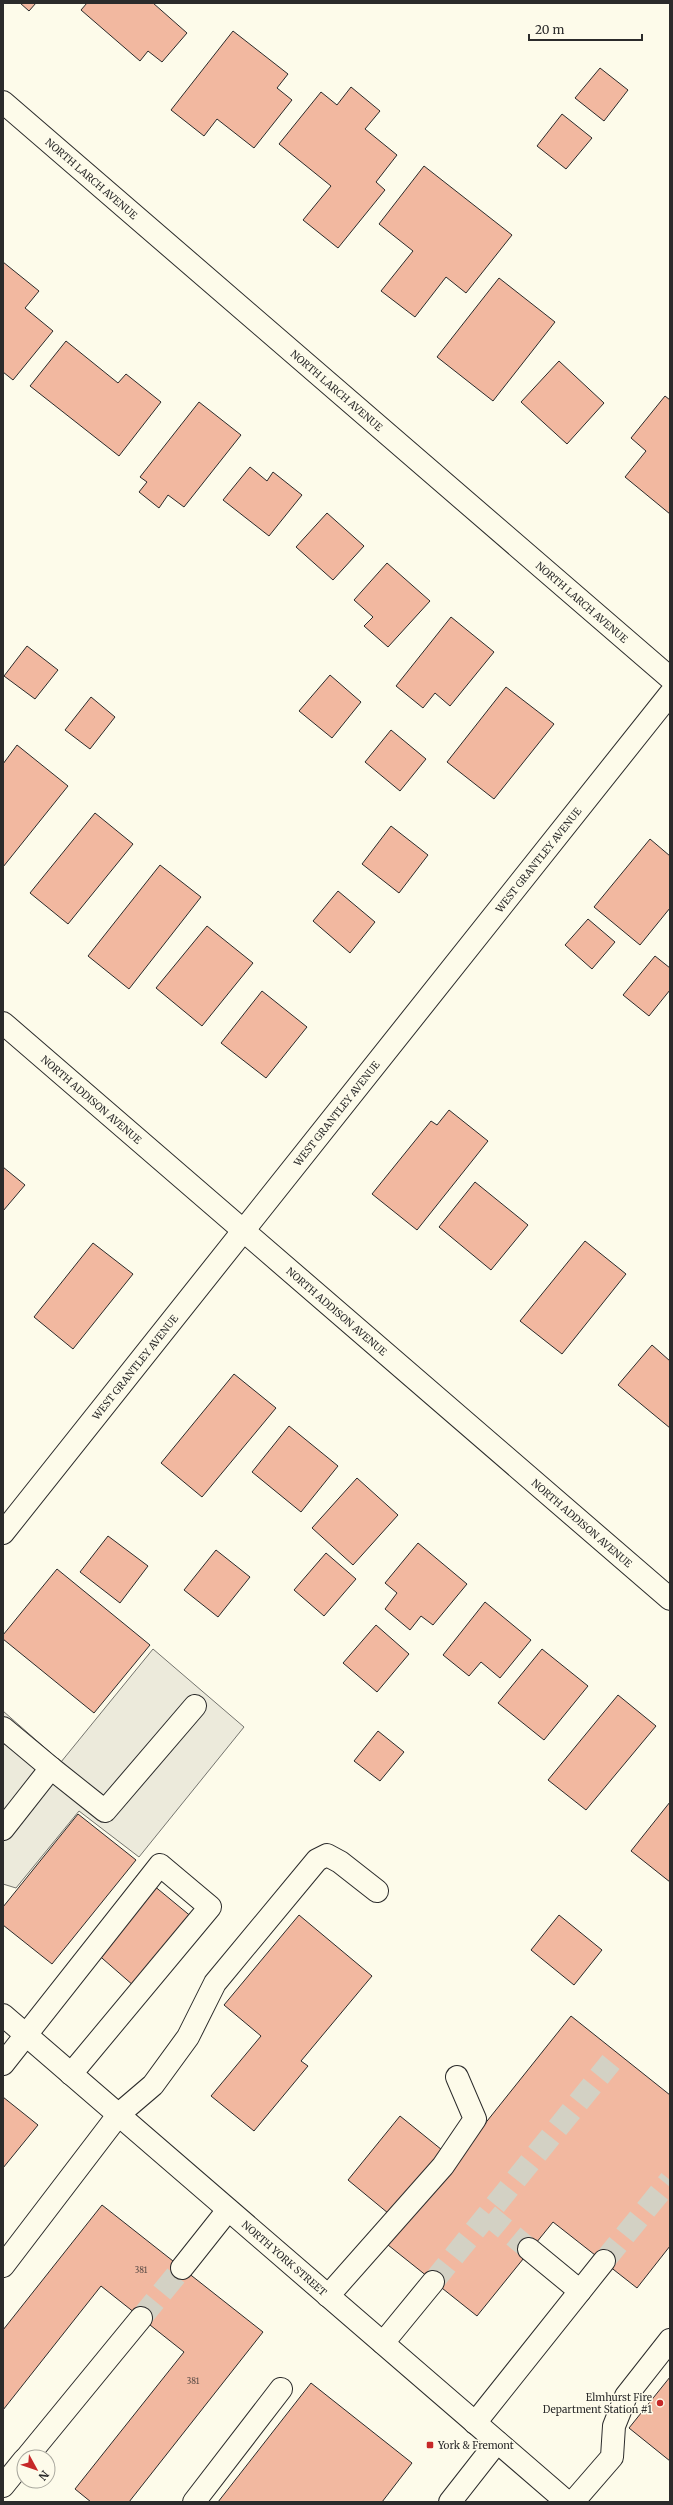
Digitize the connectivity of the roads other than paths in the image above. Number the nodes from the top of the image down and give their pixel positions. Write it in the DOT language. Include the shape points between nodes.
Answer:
graph roads {
  1 [pos="3,102"];
  2 [pos="670,678"];
  3 [pos="670,694"];
  4 [pos="3,1024"];
  5 [pos="243,1232"];
  6 [pos="3,1532"];
  7 [pos="670,1598"];
  8 [pos="195,1706"];
  9 [pos="3,1728"];
  10 [pos="51,1768"];
  11 [pos="3,1829"];
  12 [pos="377,1891"];
  13 [pos="3,2015"];
  14 [pos="27,2035"];
  15 [pos="3,2064"];
  16 [pos="71,2074"];
  17 [pos="457,2077"];
  18 [pos="119,2114"];
  19 [pos="228,2210"];
  20 [pos="530,2249"];
  21 [pos="604,2261"];
  22 [pos="3,2266"];
  23 [pos="182,2268"];
  24 [pos="433,2282"];
  25 [pos="580,2291"];
  26 [pos="328,2296"];
  27 [pos="141,2318"];
  28 [pos="670,2340"];
  29 [pos="384,2343"];
  30 [pos="281,2389"];
  31 [pos="475,2423"];
  32 [pos="497,2442"];
  33 [pos="34,2449"];
  34 [pos="16,2470"];
  35 [pos="3,2486"];
  36 [pos="194,2502"];
  37 [pos="450,2502"];
  38 [pos="567,2502"];
  39 [pos="573,2502"];
  1 -- 2 [label="street, NORTH LARCH AVENUE"];
  3 -- 5 [label="street, WEST GRANTLEY AVENUE"];
  4 -- 5 [label="street, NORTH ADDISON AVENUE"];
  5 -- 6 [label="street, WEST GRANTLEY AVENUE"];
  5 -- 7 [label="street, NORTH ADDISON AVENUE"];
  8 -- 10 [label="street" via="105,1811"];
  9 -- 10 [label="street"];
  10 -- 11 [label="street"];
  12 -- 18 [label="street" via="327,1855 317,1860 215,1983 188,2037 153,2085"];
  13 -- 14 [label="street, NORTH YORK STREET"];
  14 -- 15 [label="street"];
  14 -- 16 [label="street, NORTH YORK STREET"];
  14 -- 16 [label="street" via="160,1865 210,1907"];
  16 -- 18 [label="street, NORTH YORK STREET"];
  17 -- 26 [label="street" via="475,2119 443,2166"];
  18 -- 19 [label="street, NORTH YORK STREET"];
  18 -- 22 [label="street"];
  19 -- 23 [label="street"];
  19 -- 26 [label="street, NORTH YORK STREET"];
  20 -- 25 [label="street"];
  21 -- 25 [label="street"];
  24 -- 29 [label="street"];
  25 -- 31 [label="street"];
  26 -- 29 [label="street, NORTH YORK STREET"];
  27 -- 33 [label="street"];
  28 -- 39 [label="street" via="626,2396 614,2426 612,2457"];
  29 -- 31 [label="street, NORTH YORK STREET"];
  30 -- 36 [label="street"];
  31 -- 32 [label="street, NORTH YORK STREET"];
  32 -- 37 [label="street"];
  32 -- 38 [label="street, NORTH YORK STREET"];
  34 -- 35 [label="street"];
}
